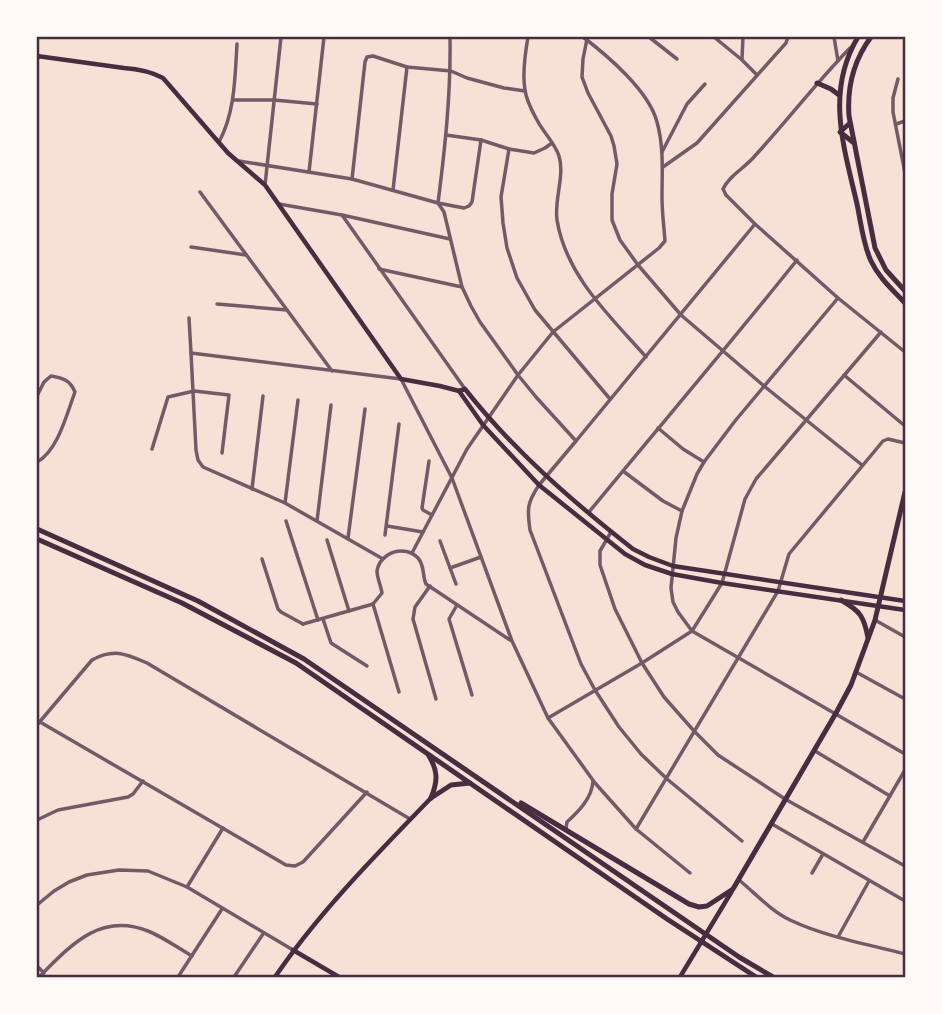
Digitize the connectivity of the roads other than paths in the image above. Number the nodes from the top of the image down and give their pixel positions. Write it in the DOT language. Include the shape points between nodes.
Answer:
graph roads {
  1 [pos="281,37"];
  2 [pos="324,37"];
  3 [pos="450,37"];
  4 [pos="528,37"];
  5 [pos="649,37"];
  6 [pos="714,37"];
  7 [pos="743,37"];
  8 [pos="788,37"];
  9 [pos="834,37"];
  10 [pos="858,37"];
  11 [pos="871,37"];
  12 [pos="585,38"];
  13 [pos="237,44"];
  14 [pos="853,45"];
  15 [pos="37,57"];
  16 [pos="677,59"];
  17 [pos="742,60"];
  18 [pos="838,61"];
  19 [pos="407,67"];
  20 [pos="451,71"];
  21 [pos="757,75"];
  22 [pos="898,79"];
  23 [pos="817,83"];
  24 [pos="705,85"];
  25 [pos="525,91"];
  26 [pos="839,95"];
  27 [pos="233,100"];
  28 [pos="274,100"];
  29 [pos="317,104"];
  30 [pos="905,121"];
  31 [pos="850,123"];
  32 [pos="896,124"];
  33 [pos="840,132"];
  34 [pos="446,135"];
  35 [pos="481,140"];
  36 [pos="219,142"];
  37 [pos="552,143"];
  38 [pos="854,143"];
  39 [pos="509,149"];
  40 [pos="662,152"];
  41 [pos="237,161"];
  42 [pos="267,167"];
  43 [pos="663,167"];
  44 [pos="309,172"];
  45 [pos="905,173"];
  46 [pos="352,179"];
  47 [pos="265,185"];
  48 [pos="393,190"];
  49 [pos="200,192"];
  50 [pos="438,203"];
  51 [pos="279,204"];
  52 [pos="342,215"];
  53 [pos="755,224"];
  54 [pos="450,239"];
  55 [pos="191,247"];
  56 [pos="246,255"];
  57 [pos="797,260"];
  58 [pos="638,265"];
  59 [pos="379,269"];
  60 [pos="462,287"];
  61 [pos="905,291"];
  62 [pos="594,298"];
  63 [pos="838,298"];
  64 [pos="905,303"];
  65 [pos="217,304"];
  66 [pos="287,310"];
  67 [pos="681,315"];
  68 [pos="189,318"];
  69 [pos="553,332"];
  70 [pos="881,332"];
  71 [pos="723,352"];
  72 [pos="905,352"];
  73 [pos="191,353"];
  74 [pos="646,357"];
  75 [pos="332,371"];
  76 [pos="518,375"];
  77 [pos="844,375"];
  78 [pos="401,379"];
  79 [pos="764,386"];
  80 [pos="462,390"];
  81 [pos="194,391"];
  82 [pos="37,396"];
  83 [pos="263,396"];
  84 [pos="610,399"];
  85 [pos="298,400"];
  86 [pos="331,405"];
  87 [pos="365,409"];
  88 [pos="488,417"];
  89 [pos="807,419"];
  90 [pos="399,424"];
  91 [pos="482,425"];
  92 [pos="905,426"];
  93 [pos="658,428"];
  94 [pos="576,441"];
  95 [pos="905,443"];
  96 [pos="152,449"];
  97 [pos="222,453"];
  98 [pos="37,461"];
  99 [pos="429,461"];
  100 [pos="704,462"];
  101 [pos="862,465"];
  102 [pos="623,470"];
  103 [pos="546,477"];
  104 [pos="452,478"];
  105 [pos="539,485"];
  106 [pos="252,489"];
  107 [pos="905,492"];
  108 [pos="285,503"];
  109 [pos="682,511"];
  110 [pos="588,513"];
  111 [pos="432,515"];
  112 [pos="286,521"];
  113 [pos="317,521"];
  114 [pos="387,526"];
  115 [pos="37,529"];
  116 [pos="423,531"];
  117 [pos="611,532"];
  118 [pos="385,535"];
  119 [pos="348,538"];
  120 [pos="37,539"];
  121 [pos="327,540"];
  122 [pos="605,540"];
  123 [pos="440,541"];
  124 [pos="412,553"];
  125 [pos="482,556"];
  126 [pos="262,559"];
  127 [pos="383,559"];
  128 [pos="673,566"];
  129 [pos="450,568"];
  130 [pos="672,574"];
  131 [pos="725,574"];
  132 [pos="456,583"];
  133 [pos="722,583"];
  134 [pos="780,583"];
  135 [pos="430,586"];
  136 [pos="778,591"];
  137 [pos="880,597"];
  138 [pos="841,600"];
  139 [pos="905,601"];
  140 [pos="373,604"];
  141 [pos="457,605"];
  142 [pos="878,606"];
  143 [pos="905,610"];
  144 [pos="349,611"];
  145 [pos="320,620"];
  146 [pos="875,620"];
  147 [pos="692,631"];
  148 [pos="905,637"];
  149 [pos="869,639"];
  150 [pos="512,641"];
  151 [pos="739,658"];
  152 [pos="642,663"];
  153 [pos="367,666"];
  154 [pos="856,672"];
  155 [pos="595,690"];
  156 [pos="399,692"];
  157 [pos="472,695"];
  158 [pos="436,699"];
  159 [pos="905,699"];
  160 [pos="836,713"];
  161 [pos="548,718"];
  162 [pos="39,724"];
  163 [pos="694,731"];
  164 [pos="424,751"];
  165 [pos="815,751"];
  166 [pos="905,754"];
  167 [pos="905,770"];
  168 [pos="667,779"];
  169 [pos="593,781"];
  170 [pos="143,782"];
  171 [pos="471,782"];
  172 [pos="490,786"];
  173 [pos="367,792"];
  174 [pos="890,796"];
  175 [pos="431,797"];
  176 [pos="785,799"];
  177 [pos="410,819"];
  178 [pos="37,820"];
  179 [pos="772,824"];
  180 [pos="223,828"];
  181 [pos="566,829"];
  182 [pos="636,829"];
  183 [pos="742,841"];
  184 [pos="863,842"];
  185 [pos="823,854"];
  186 [pos="905,866"];
  187 [pos="690,873"];
  188 [pos="812,873"];
  189 [pos="739,880"];
  190 [pos="869,881"];
  191 [pos="187,887"];
  192 [pos="733,888"];
  193 [pos="905,901"];
  194 [pos="37,905"];
  195 [pos="222,909"];
  196 [pos="263,934"];
  197 [pos="838,937"];
  198 [pos="293,950"];
  199 [pos="905,954"];
  200 [pos="192,956"];
  201 [pos="37,966"];
  202 [pos="44,973"];
  203 [pos="39,977"];
  204 [pos="178,977"];
  205 [pos="234,977"];
  206 [pos="275,977"];
  207 [pos="339,977"];
  208 [pos="680,977"];
  209 [pos="756,977"];
  210 [pos="773,977"];
  1 -- 28 [label="street"];
  2 -- 29 [label="street"];
  3 -- 20 [label="street"];
  4 -- 25 [label="street"];
  5 -- 16 [label="street"];
  6 -- 17 [label="street"];
  7 -- 17 [label="street"];
  8 -- 21 [label="street"];
  9 -- 18 [label="street"];
  10 -- 14 [label="main road"];
  11 -- 31 [label="main road" via="852,76"];
  12 -- 40 [label="street" via="629,76 642,94 654,113"];
  12 -- 58 [label="street" via="582,77 611,136 617,164 612,220"];
  13 -- 27 [label="street"];
  14 -- 18 [label="street"];
  14 -- 26 [label="main road"];
  15 -- 36 [label="main road" via="151,72 171,85"];
  17 -- 21 [label="street"];
  18 -- 23 [label="street"];
  19 -- 20 [label="street"];
  19 -- 46 [label="street" via="367,57"];
  19 -- 48 [label="street"];
  20 -- 25 [label="street"];
  20 -- 34 [label="street"];
  21 -- 43 [label="street" via="697,143"];
  22 -- 32 [label="street" via="893,99"];
  23 -- 26 [label="main road"];
  23 -- 53 [label="street" via="723,189"];
  24 -- 40 [label="street" via="687,104"];
  25 -- 37 [label="street"];
  26 -- 33 [label="main road"];
  27 -- 28 [label="street"];
  27 -- 36 [label="street"];
  28 -- 29 [label="street"];
  28 -- 42 [label="street"];
  29 -- 44 [label="street"];
  30 -- 32 [label="street"];
  31 -- 33 [label="main road"];
  31 -- 38 [label="main road"];
  32 -- 45 [label="street"];
  33 -- 38 [label="main road"];
  33 -- 64 [label="main road" via="870,260"];
  34 -- 35 [label="street"];
  34 -- 50 [label="street"];
  35 -- 39 [label="street"];
  35 -- 50 [label="street" via="469,206"];
  36 -- 41 [label="main road"];
  37 -- 39 [label="street" via="534,153"];
  37 -- 62 [label="street" via="560,161 557,223 578,276"];
  38 -- 61 [label="main road" via="875,248 886,270"];
  39 -- 69 [label="street" via="502,197 507,248 517,278"];
  40 -- 43 [label="street"];
  41 -- 42 [label="street"];
  41 -- 47 [label="main road"];
  42 -- 44 [label="street"];
  42 -- 47 [label="street"];
  43 -- 58 [label="street" via="664,241"];
  44 -- 46 [label="street"];
  46 -- 48 [label="street"];
  47 -- 51 [label="main road"];
  48 -- 50 [label="street"];
  49 -- 56 [label="street"];
  50 -- 54 [label="street"];
  51 -- 52 [label="street"];
  51 -- 78 [label="main road"];
  52 -- 54 [label="street"];
  52 -- 59 [label="street"];
  53 -- 57 [label="street"];
  53 -- 67 [label="street"];
  54 -- 60 [label="street"];
  55 -- 56 [label="street"];
  56 -- 66 [label="street"];
  57 -- 63 [label="street"];
  57 -- 71 [label="street"];
  58 -- 62 [label="street"];
  58 -- 67 [label="street"];
  59 -- 60 [label="street"];
  59 -- 80 [label="street"];
  60 -- 76 [label="street" via="480,322"];
  62 -- 69 [label="street"];
  62 -- 74 [label="street"];
  63 -- 70 [label="street"];
  63 -- 79 [label="street"];
  65 -- 66 [label="street"];
  66 -- 75 [label="street"];
  67 -- 71 [label="street"];
  67 -- 74 [label="street"];
  68 -- 73 [label="street"];
  69 -- 76 [label="street"];
  69 -- 84 [label="street"];
  70 -- 72 [label="street"];
  70 -- 77 [label="street"];
  71 -- 79 [label="street"];
  71 -- 93 [label="street"];
  73 -- 75 [label="street"];
  73 -- 81 [label="street"];
  74 -- 84 [label="street"];
  75 -- 78 [label="street"];
  76 -- 88 [label="street"];
  76 -- 94 [label="street"];
  77 -- 89 [label="street"];
  77 -- 92 [label="street"];
  78 -- 80 [label="main road"];
  78 -- 104 [label="street"];
  79 -- 89 [label="street"];
  79 -- 100 [label="street"];
  80 -- 88 [label="main road"];
  80 -- 91 [label="main road"];
  81 -- 96 [label="street" via="167,398"];
  81 -- 97 [label="street" via="229,395"];
  81 -- 106 [label="street" via="200,464"];
  82 -- 98 [label="street" via="51,376 63,378 75,392 53,448"];
  83 -- 106 [label="street"];
  84 -- 94 [label="street"];
  85 -- 108 [label="street"];
  86 -- 113 [label="street"];
  87 -- 119 [label="street"];
  88 -- 91 [label="street"];
  88 -- 103 [label="main road"];
  89 -- 101 [label="street"];
  89 -- 131 [label="street" via="756,479 745,499"];
  90 -- 114 [label="street"];
  91 -- 104 [label="street"];
  91 -- 105 [label="main road"];
  93 -- 100 [label="street"];
  93 -- 102 [label="street"];
  94 -- 103 [label="street"];
  95 -- 101 [label="street" via="886,439"];
  99 -- 111 [label="street" via="422,508"];
  100 -- 109 [label="street"];
  101 -- 134 [label="street" via="789,554"];
  102 -- 109 [label="street"];
  102 -- 110 [label="street"];
  103 -- 105 [label="street"];
  103 -- 110 [label="main road"];
  104 -- 111 [label="street"];
  104 -- 125 [label="street"];
  105 -- 122 [label="main road"];
  105 -- 155 [label="street" via="527,510 530,530"];
  106 -- 108 [label="street"];
  107 -- 137 [label="main road"];
  108 -- 113 [label="street"];
  109 -- 128 [label="street"];
  110 -- 117 [label="main road"];
  111 -- 116 [label="street"];
  112 -- 145 [label="street"];
  113 -- 119 [label="street"];
  114 -- 116 [label="street"];
  114 -- 118 [label="street"];
  115 -- 172 [label="main road" via="198,601 291,651"];
  116 -- 124 [label="street"];
  117 -- 122 [label="street"];
  117 -- 128 [label="main road" via="634,549"];
  119 -- 127 [label="street"];
  120 -- 164 [label="main road" via="182,603 296,663"];
  121 -- 144 [label="street"];
  122 -- 130 [label="main road" via="645,565"];
  122 -- 152 [label="street" via="600,565 615,609"];
  123 -- 129 [label="street"];
  124 -- 127 [label="street" via="398,551"];
  124 -- 135 [label="street"];
  125 -- 129 [label="street"];
  125 -- 150 [label="street"];
  126 -- 145 [label="street" via="278,609 303,624"];
  127 -- 140 [label="street" via="377,572 382,593"];
  128 -- 130 [label="street"];
  128 -- 131 [label="main road"];
  129 -- 132 [label="street"];
  130 -- 133 [label="main road"];
  130 -- 147 [label="street" via="673,602"];
  131 -- 133 [label="street"];
  131 -- 134 [label="main road"];
  133 -- 136 [label="main road"];
  133 -- 147 [label="street"];
  134 -- 136 [label="street"];
  134 -- 137 [label="main road"];
  135 -- 141 [label="street"];
  135 -- 158 [label="street" via="415,607 413,619"];
  136 -- 138 [label="main road"];
  136 -- 151 [label="street"];
  137 -- 139 [label="main road"];
  137 -- 142 [label="main road"];
  138 -- 142 [label="main road"];
  138 -- 149 [label="main road" via="860,613"];
  140 -- 144 [label="street"];
  140 -- 156 [label="street"];
  141 -- 150 [label="street"];
  141 -- 157 [label="street" via="449,619"];
  142 -- 143 [label="main road"];
  142 -- 146 [label="main road"];
  144 -- 145 [label="street"];
  145 -- 153 [label="street" via="331,643"];
  146 -- 148 [label="street"];
  146 -- 149 [label="main road"];
  147 -- 151 [label="street"];
  147 -- 152 [label="street"];
  149 -- 154 [label="main road"];
  150 -- 161 [label="street"];
  151 -- 160 [label="street"];
  151 -- 163 [label="street"];
  152 -- 155 [label="street"];
  152 -- 163 [label="street"];
  154 -- 159 [label="street"];
  154 -- 160 [label="main road"];
  155 -- 161 [label="street"];
  155 -- 168 [label="street" via="619,727"];
  160 -- 165 [label="main road"];
  160 -- 166 [label="street"];
  161 -- 169 [label="street"];
  162 -- 170 [label="street"];
  162 -- 173 [label="street" via="92,660 102,654 123,654 148,663"];
  163 -- 168 [label="street"];
  163 -- 176 [label="street" via="718,755"];
  164 -- 171 [label="main road"];
  164 -- 175 [label="main road" via="438,776"];
  165 -- 174 [label="street"];
  165 -- 176 [label="main road"];
  167 -- 174 [label="street"];
  168 -- 182 [label="street"];
  168 -- 183 [label="street"];
  169 -- 181 [label="street" via="592,791"];
  169 -- 182 [label="street"];
  170 -- 178 [label="street" via="128,797 67,808"];
  170 -- 180 [label="street"];
  171 -- 175 [label="main road" via="452,785"];
  171 -- 209 [label="main road"];
  172 -- 181 [label="main road"];
  172 -- 210 [label="main road"];
  173 -- 177 [label="street"];
  173 -- 180 [label="street" via="295,866"];
  174 -- 184 [label="street"];
  175 -- 177 [label="main road"];
  176 -- 179 [label="main road"];
  176 -- 184 [label="street"];
  177 -- 198 [label="main road"];
  179 -- 185 [label="street"];
  179 -- 189 [label="main road"];
  180 -- 191 [label="street"];
  181 -- 192 [label="main road" via="689,904 706,906"];
  182 -- 187 [label="street"];
  184 -- 186 [label="street"];
  185 -- 188 [label="street"];
  185 -- 190 [label="street"];
  189 -- 192 [label="main road"];
  189 -- 197 [label="street" via="789,919"];
  190 -- 193 [label="street"];
  190 -- 197 [label="street"];
  191 -- 194 [label="street" via="148,871 119,870 69,882"];
  191 -- 195 [label="street"];
  192 -- 208 [label="main road"];
  195 -- 196 [label="street"];
  195 -- 200 [label="street"];
  196 -- 198 [label="street"];
  196 -- 205 [label="street"];
  197 -- 199 [label="street"];
  198 -- 206 [label="main road"];
  198 -- 207 [label="main road"];
  200 -- 202 [label="street" via="149,932 112,925 78,940"];
  200 -- 204 [label="street"];
  201 -- 202 [label="street"];
  202 -- 203 [label="street"];
}
